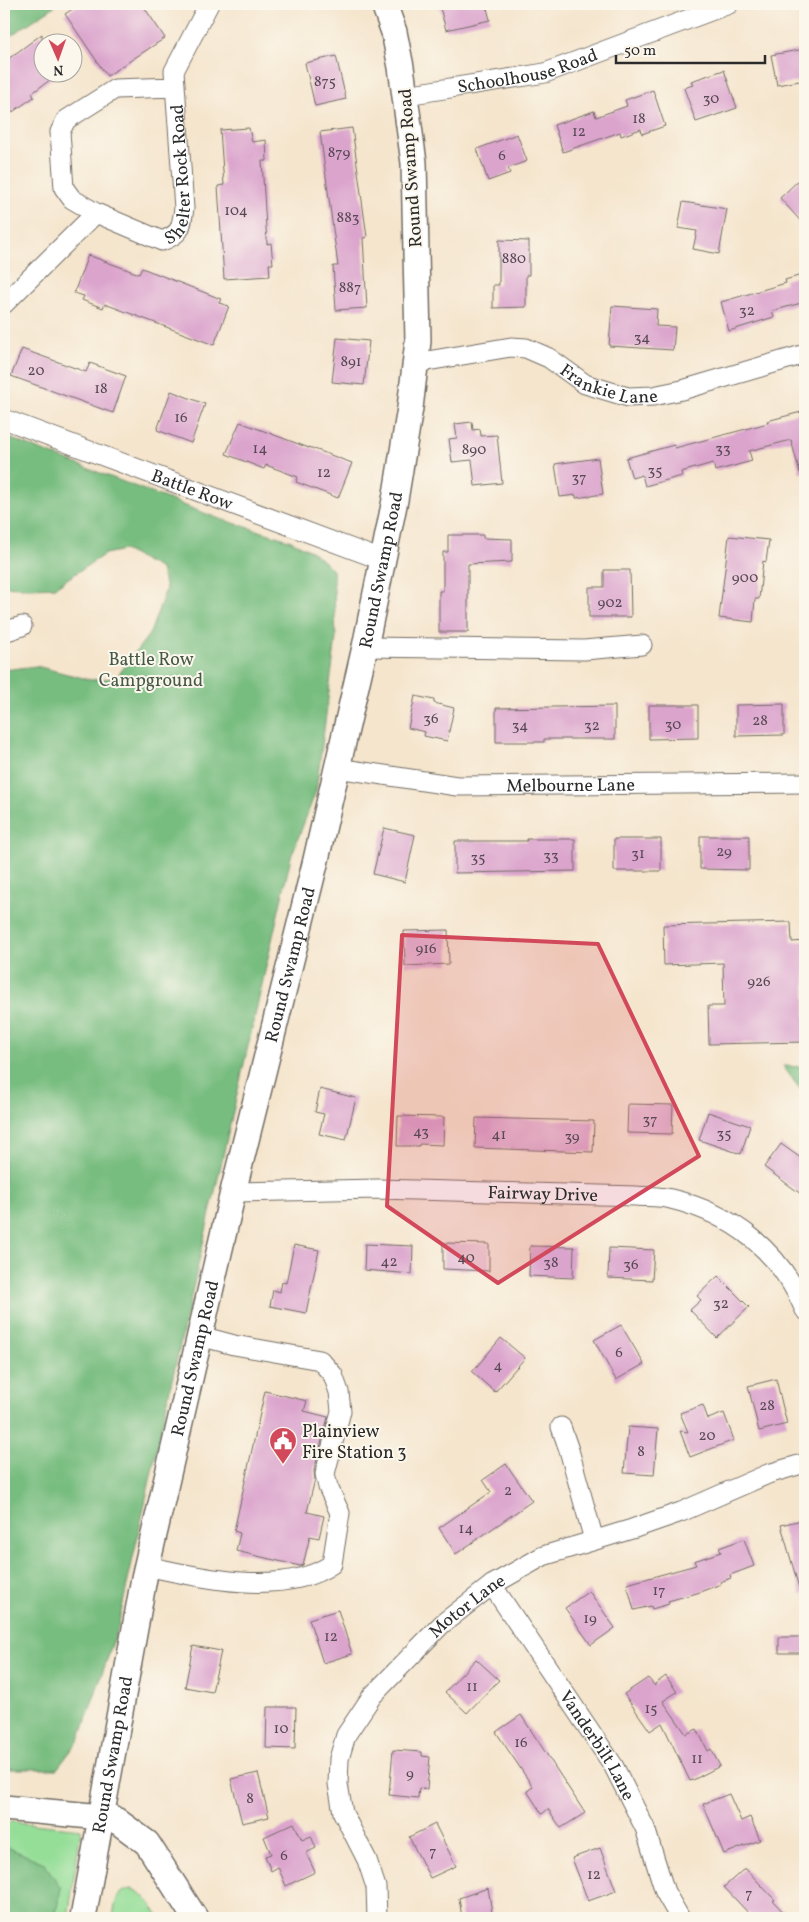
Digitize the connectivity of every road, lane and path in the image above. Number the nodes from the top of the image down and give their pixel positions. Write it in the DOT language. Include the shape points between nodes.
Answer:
graph roads {
  1 [pos="209,4"];
  2 [pos="384,4"];
  3 [pos="725,4"];
  4 [pos="174,87"];
  5 [pos="406,95"];
  6 [pos="96,213"];
  7 [pos="4,304"];
  8 [pos="805,354"];
  9 [pos="416,363"];
  10 [pos="4,419"];
  11 [pos="382,560"];
  12 [pos="22,626"];
  13 [pos="4,632"];
  14 [pos="642,645"];
  15 [pos="365,647"];
  16 [pos="337,768"];
  17 [pos="805,783"];
  18 [pos="234,1192"];
  19 [pos="805,1310"];
  20 [pos="200,1336"];
  21 [pos="560,1427"];
  22 [pos="805,1463"];
  23 [pos="594,1540"];
  24 [pos="147,1566"];
  25 [pos="492,1585"];
  26 [pos="4,1808"];
  27 [pos="102,1816"];
  28 [pos="83,1918"];
  29 [pos="195,1918"];
  30 [pos="377,1918"];
  31 [pos="680,1918"];
  1 -- 4 [label="street, Shelter Rock Road" via="174,71"];
  2 -- 5 [label="main road, Round Swamp Road" via="394,32"];
  3 -- 5 [label="street, Schoolhouse Road" via="546,73"];
  4 -- 6 [label="street, Shelter Rock Road" via="115,90 66,120 60,132 64,188 72,199"];
  4 -- 6 [label="street, Shelter Rock Road" via="184,208 181,229 162,241"];
  5 -- 9 [label="main road, Round Swamp Road" via="414,163 417,240"];
  6 -- 7 [label="street"];
  8 -- 9 [label="street, Frankie Lane" via="682,390 628,397 585,384 549,358 526,348 512,347"];
  9 -- 11 [label="main road, Round Swamp Road" via="395,500"];
  10 -- 11 [label="street, Battle Row"];
  11 -- 15 [label="main road, Round Swamp Road"];
  12 -- 13 [label="street"];
  14 -- 15 [label="street" via="584,650"];
  15 -- 16 [label="main road, Round Swamp Road"];
  16 -- 17 [label="street, Melbourne Lane" via="457,786"];
  16 -- 18 [label="main road, Round Swamp Road"];
  18 -- 19 [label="street, Fairway Drive" via="378,1189 669,1198 728,1220 756,1240 796,1288"];
  18 -- 20 [label="main road, Round Swamp Road"];
  20 -- 24 [label="main road, Round Swamp Road"];
  20 -- 24 [label="street" via="234,1346 320,1360 333,1374 341,1411 325,1474 340,1513 332,1564 322,1571 266,1583 235,1582"];
  21 -- 23 [label="street"];
  22 -- 23 [label="street, Motor Lane" via="768,1474 681,1512"];
  23 -- 25 [label="street, Motor Lane" via="543,1556"];
  24 -- 27 [label="main road, Round Swamp Road"];
  25 -- 30 [label="street, Motor Lane" via="442,1624 372,1696 346,1735 339,1759 338,1784 343,1813 367,1860 376,1887"];
  25 -- 31 [label="street, Vanderbilt Lane" via="613,1765 645,1828 665,1892"];
  26 -- 27 [label="main road"];
  27 -- 28 [label="main road, Round Swamp Road"];
  27 -- 29 [label="main road" via="113,1818 147,1843"];
}
